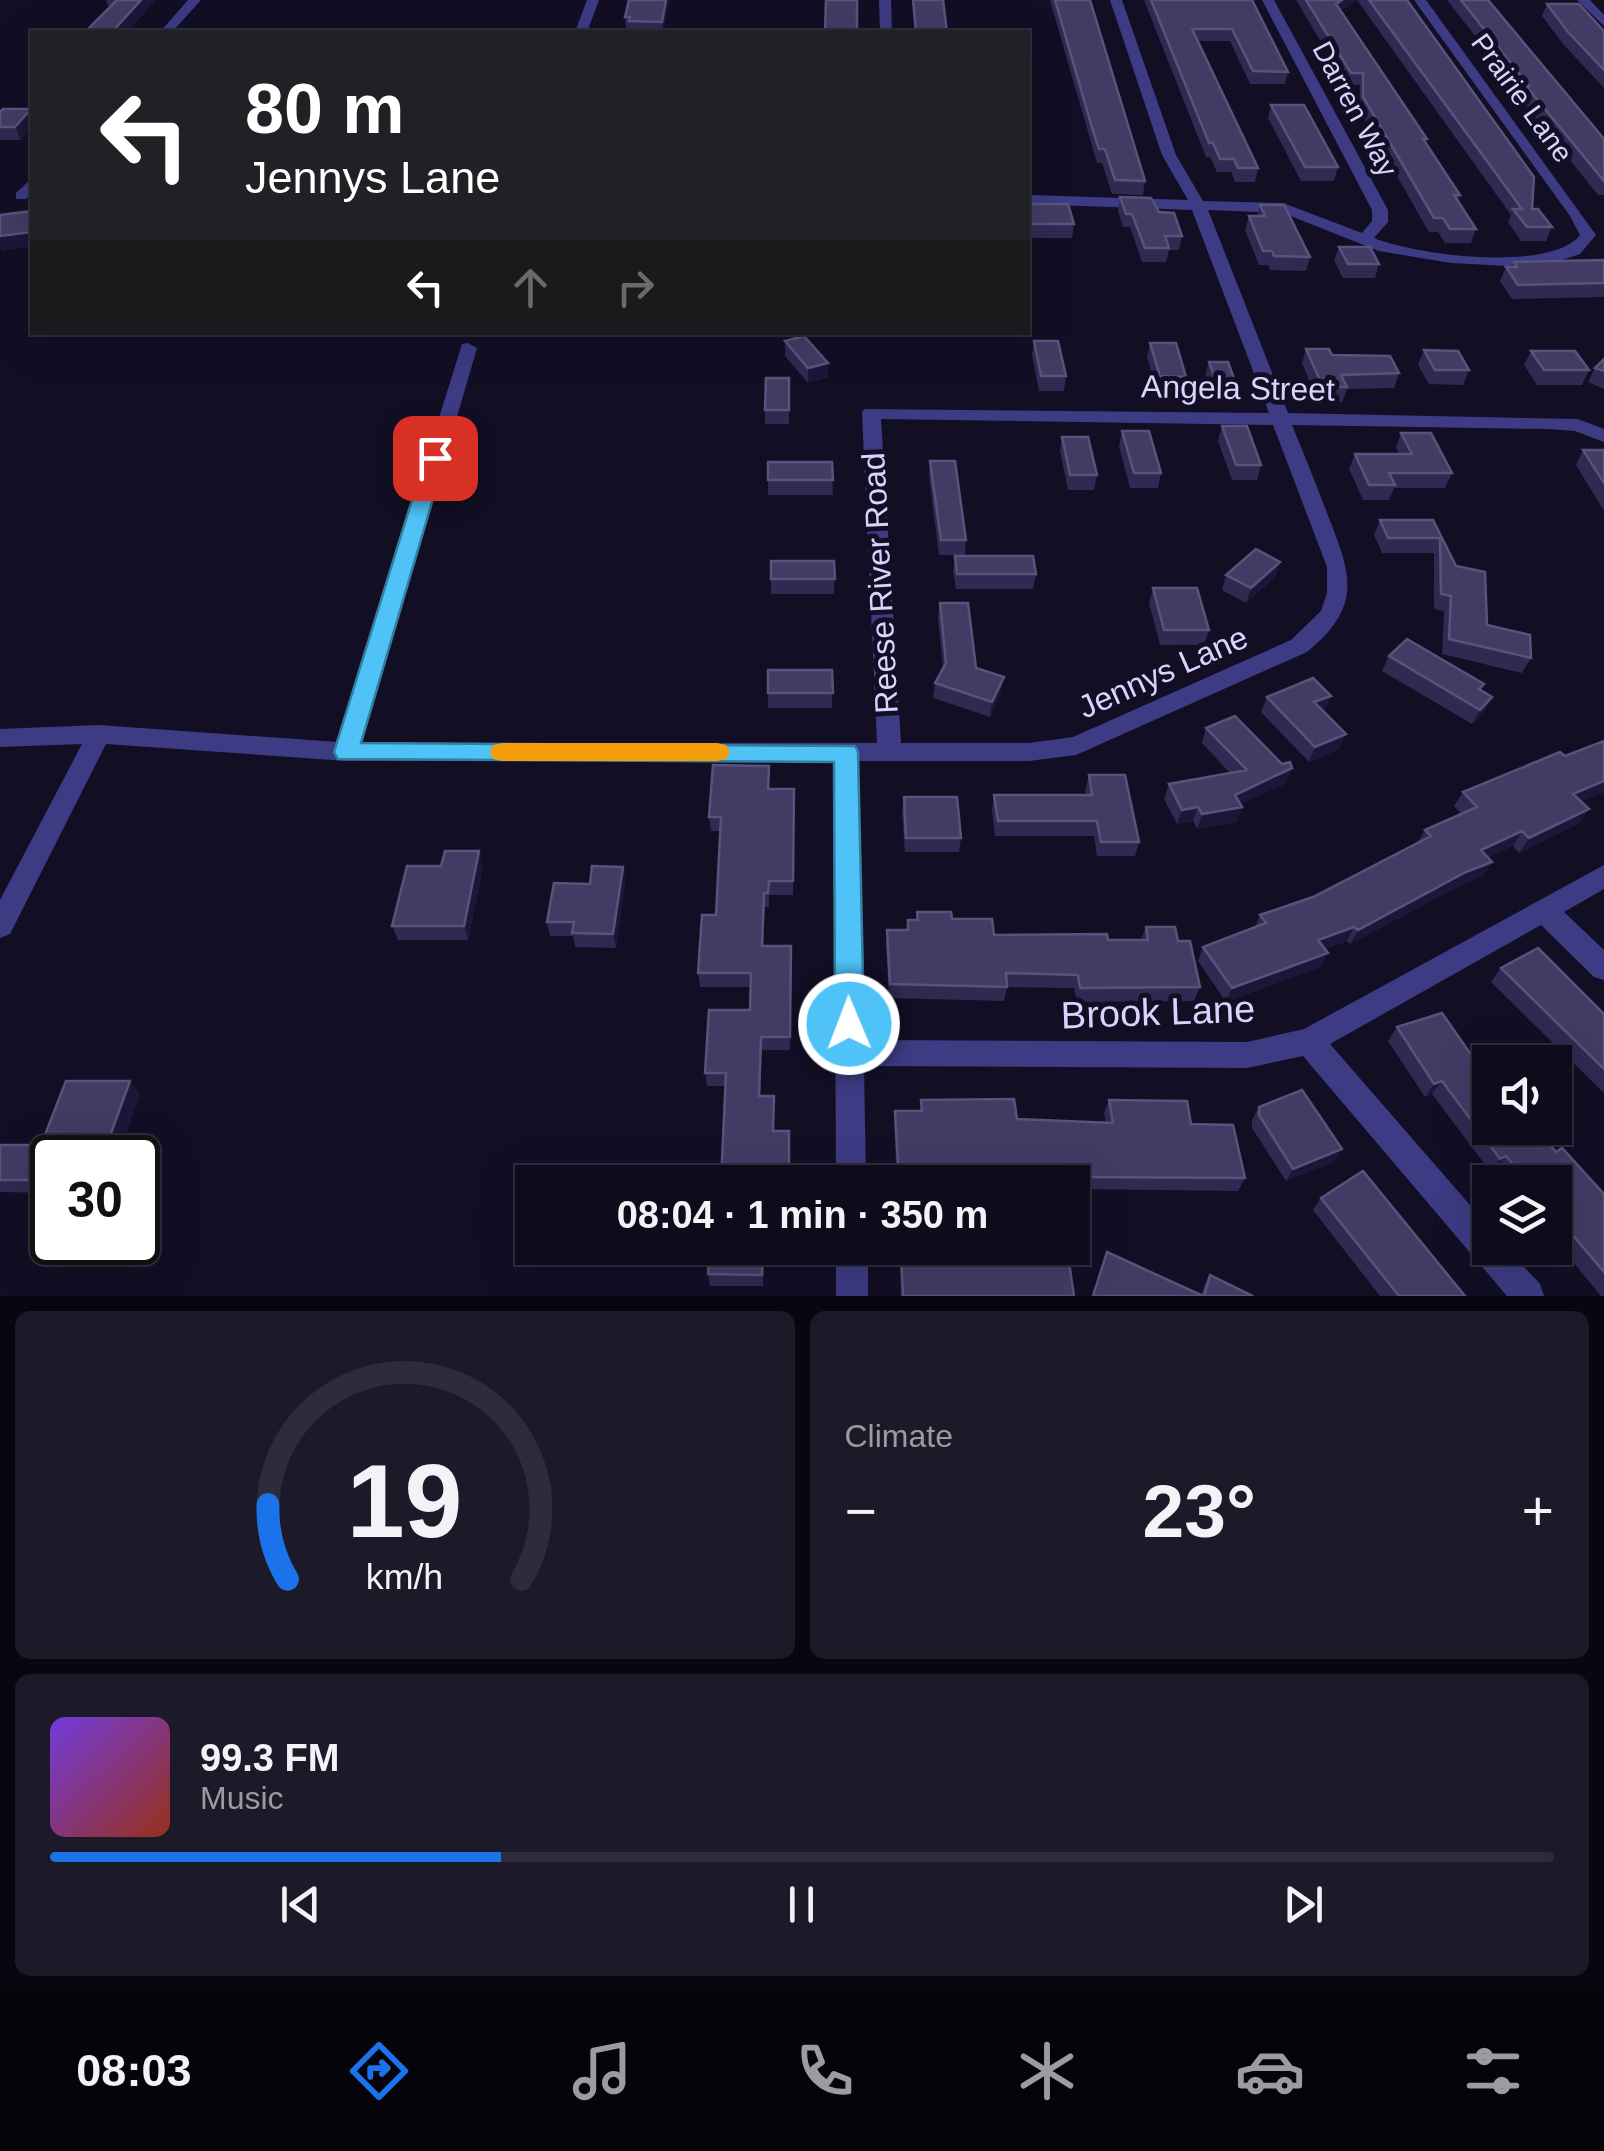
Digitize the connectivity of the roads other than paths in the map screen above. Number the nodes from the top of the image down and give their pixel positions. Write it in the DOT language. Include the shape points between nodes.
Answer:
graph roads {
  1 [pos="195,0"];
  2 [pos="593,0"];
  3 [pos="885,0"];
  4 [pos="1116,0"];
  5 [pos="1268,0"];
  6 [pos="1420,0"];
  7 [pos="1583,0"];
  8 [pos="1604,22"];
  9 [pos="168,30"];
  10 [pos="582,30"];
  11 [pos="886,30"];
  12 [pos="1030,200"];
  13 [pos="1197,203"];
  14 [pos="1364,240"];
  15 [pos="468,348"];
  16 [pos="871,413"];
  17 [pos="1282,419"];
  18 [pos="1602,435"];
  19 [pos="99,734"];
  20 [pos="0,738"];
  21 [pos="346,752"];
  22 [pos="846,752"];
  23 [pos="890,752"];
  24 [pos="1604,876"];
  25 [pos="1545,911"];
  26 [pos="0,926"];
  27 [pos="1604,968"];
  28 [pos="1309,1042"];
  29 [pos="851,1053"];
  30 [pos="852,1165"];
  31 [pos="852,1265"];
  32 [pos="852,1296"];
  33 [pos="1528,1296"];
  1 -- 9 [label="street"];
  2 -- 10 [label="street"];
  3 -- 11 [label="street"];
  4 -- 13 [label="street, Jennys Lane" via="1168,155"];
  5 -- 14 [label="street, Darren Way" via="1380,210 1380,222"];
  6 -- 14 [label="street, Prairie Lane" via="1588,235 1570,253 1534,260 1430,258"];
  7 -- 8 [label="street"];
  12 -- 13 [label="street, Prairie Lane"];
  13 -- 14 [label="street, Prairie Lane" via="1297,211"];
  13 -- 17 [label="street, Jennys Lane"];
  15 -- 21 [label="street"];
  16 -- 17 [label="street, Angela Street"];
  16 -- 23 [label="street, Reese River Road"];
  17 -- 18 [label="street, Angela Street" via="1578,424"];
  17 -- 23 [label="street, Jennys Lane" via="1338,568 1336,607 1325,626 1299,646 1076,746"];
  19 -- 20 [label="street, Jennys Lane"];
  19 -- 21 [label="street, Jennys Lane"];
  19 -- 26 [label="street"];
  21 -- 22 [label="street, Jennys Lane"];
  22 -- 23 [label="street, Jennys Lane"];
  22 -- 29 [label="street, Reese River Road"];
  24 -- 25 [label="street, Brook Lane"];
  25 -- 27 [label="street"];
  25 -- 28 [label="street, Brook Lane"];
  28 -- 29 [label="street, Brook Lane" via="1247,1054"];
  28 -- 33 [label="street"];
  29 -- 30 [label="street, Reese River Road"];
  31 -- 32 [label="street"];
}
